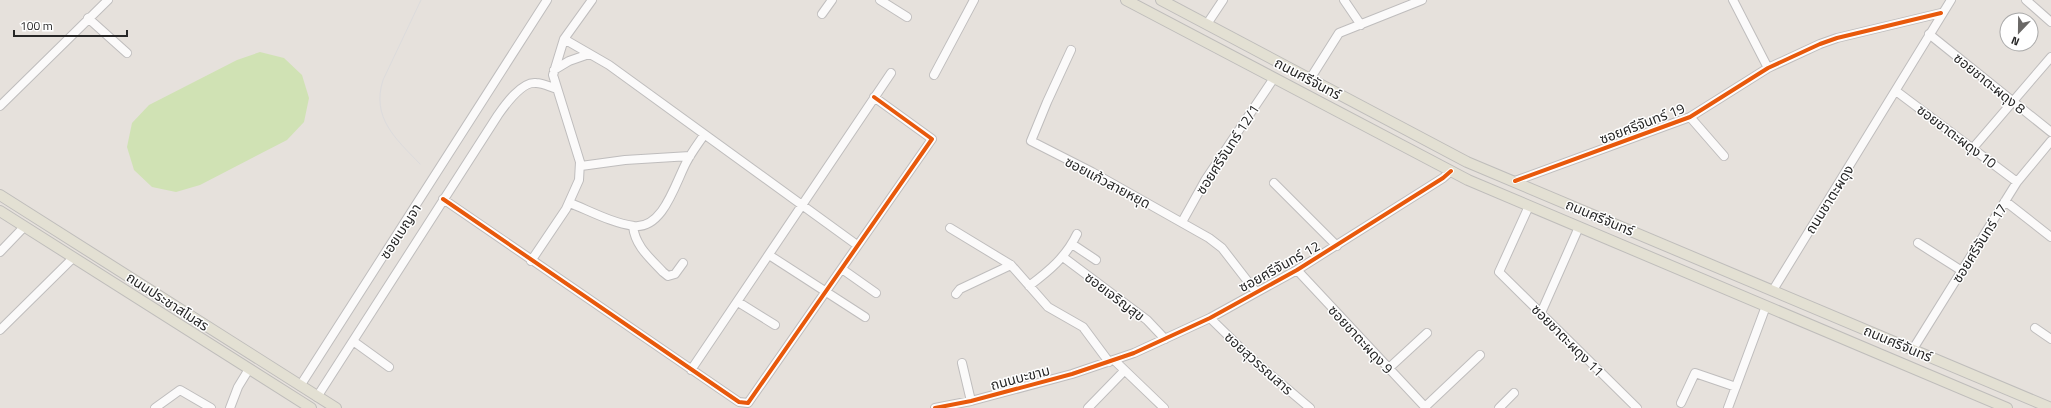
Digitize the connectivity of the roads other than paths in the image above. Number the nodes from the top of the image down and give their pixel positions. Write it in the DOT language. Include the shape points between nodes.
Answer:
graph roads {
  1 [pos="108,0"];
  2 [pos="547,0"];
  3 [pos="592,0"];
  4 [pos="832,0"];
  5 [pos="880,0"];
  6 [pos="974,0"];
  7 [pos="1126,0"];
  8 [pos="1161,0"];
  9 [pos="1222,0"];
  10 [pos="1344,0"];
  11 [pos="1422,0"];
  12 [pos="1733,0"];
  13 [pos="1951,0"];
  14 [pos="2026,0"];
  15 [pos="1941,13"];
  16 [pos="822,14"];
  17 [pos="907,17"];
  18 [pos="88,18"];
  19 [pos="2051,22"];
  20 [pos="1207,24"];
  21 [pos="1361,24"];
  22 [pos="1929,34"];
  23 [pos="564,39"];
  24 [pos="1071,50"];
  25 [pos="127,53"];
  26 [pos="589,54"];
  27 [pos="2051,57"];
  28 [pos="1768,68"];
  29 [pos="554,70"];
  30 [pos="891,73"];
  31 [pos="934,75"];
  32 [pos="1274,78"];
  33 [pos="1310,79"];
  34 [pos="557,88"];
  35 [pos="1896,91"];
  36 [pos="874,98"];
  37 [pos="2013,101"];
  38 [pos="0,106"];
  39 [pos="1690,117"];
  40 [pos="2051,132"];
  41 [pos="704,135"];
  42 [pos="2051,140"];
  43 [pos="1973,148"];
  44 [pos="690,156"];
  45 [pos="1724,156"];
  46 [pos="1462,159"];
  47 [pos="580,166"];
  48 [pos="1451,171"];
  49 [pos="1515,181"];
  50 [pos="2017,182"];
  51 [pos="1274,183"];
  52 [pos="0,195"];
  53 [pos="443,199"];
  54 [pos="2005,202"];
  55 [pos="570,203"];
  56 [pos="802,206"];
  57 [pos="1529,206"];
  58 [pos="0,210"];
  59 [pos="1182,222"];
  60 [pos="633,226"];
  61 [pos="24,227"];
  62 [pos="1579,227"];
  63 [pos="950,228"];
  64 [pos="1077,234"];
  65 [pos="2051,237"];
  66 [pos="1918,243"];
  67 [pos="1072,244"];
  68 [pos="857,245"];
  69 [pos="1337,246"];
  70 [pos="0,252"];
  71 [pos="769,255"];
  72 [pos="1063,256"];
  73 [pos="73,258"];
  74 [pos="1096,260"];
  75 [pos="531,261"];
  76 [pos="683,263"];
  77 [pos="1011,265"];
  78 [pos="842,268"];
  79 [pos="1297,270"];
  80 [pos="1962,271"];
  81 [pos="1029,286"];
  82 [pos="1772,290"];
  83 [pos="826,292"];
  84 [pos="1256,292"];
  85 [pos="876,293"];
  86 [pos="956,294"];
  87 [pos="738,302"];
  88 [pos="1766,306"];
  89 [pos="1542,313"];
  90 [pos="865,317"];
  91 [pos="1210,318"];
  92 [pos="775,325"];
  93 [pos="1860,327"];
  94 [pos="2035,328"];
  95 [pos="0,330"];
  96 [pos="1427,333"];
  97 [pos="1165,339"];
  98 [pos="2051,339"];
  99 [pos="353,341"];
  100 [pos="1853,342"];
  101 [pos="1913,349"];
  102 [pos="1480,356"];
  103 [pos="1111,361"];
  104 [pos="962,363"];
  105 [pos="389,367"];
  106 [pos="1389,368"];
  107 [pos="249,369"];
  108 [pos="691,370"];
  109 [pos="1124,371"];
  110 [pos="300,386"];
  111 [pos="1736,387"];
  112 [pos="1514,393"];
  113 [pos="318,397"];
  114 [pos="971,401"];
  115 [pos="1680,403"];
  116 [pos="155,408"];
  117 [pos="211,408"];
  118 [pos="230,408"];
  119 [pos="311,408"];
  120 [pos="336,408"];
  121 [pos="935,408"];
  122 [pos="1088,408"];
  123 [pos="1164,408"];
  124 [pos="1310,408"];
  125 [pos="1425,408"];
  126 [pos="1499,408"];
  127 [pos="1637,408"];
  128 [pos="1728,408"];
  129 [pos="2007,408"];
  130 [pos="2051,408"];
  1 -- 18 [label="street"];
  2 -- 110 [label="street, ซอยเบญจา"];
  3 -- 23 [label="street"];
  4 -- 16 [label="street"];
  5 -- 17 [label="street"];
  6 -- 31 [label="street"];
  7 -- 32 [label="main road, ถนนศรีจันทร์"];
  8 -- 20 [label="main road, ถนนศรีจันทร์"];
  9 -- 20 [label="street"];
  10 -- 21 [label="street"];
  11 -- 21 [label="street"];
  12 -- 28 [label="street"];
  13 -- 15 [label="street, ถนนชาตะผดุง"];
  14 -- 19 [label="street"];
  15 -- 22 [label="street, ถนนชาตะผดุง"];
  15 -- 28 [label="street, ซอยศรีจันทร์ 19" via="1837,38"];
  18 -- 25 [label="street"];
  18 -- 38 [label="street"];
  20 -- 33 [label="main road, ถนนศรีจันทร์"];
  21 -- 33 [label="street" via="1339,33"];
  22 -- 35 [label="street, ถนนชาตะผดุง"];
  22 -- 37 [label="street, ซอยชาตะผดุง 8"];
  23 -- 26 [label="street"];
  23 -- 29 [label="street"];
  24 -- 59 [label="street, ซอยแก้วสายหยุด" via="1031,141"];
  26 -- 29 [label="street"];
  26 -- 41 [label="street" via="609,65"];
  27 -- 37 [label="street"];
  28 -- 39 [label="street, ซอยศรีจันทร์ 19"];
  29 -- 34 [label="street"];
  30 -- 36 [label="street"];
  32 -- 48 [label="main road, ถนนศรีจันทร์"];
  32 -- 59 [label="street, ซอยศรีจันทร์ 12/1" via="1206,179"];
  33 -- 46 [label="main road, ถนนศรีจันทร์"];
  34 -- 47 [label="street"];
  34 -- 53 [label="street" via="535,82 527,84 509,99"];
  35 -- 43 [label="street, ซอยชาตะผดุง 10"];
  35 -- 82 [label="street, ถนนชาตะผดุง"];
  36 -- 56 [label="street"];
  36 -- 68 [label="street" via="932,139"];
  37 -- 40 [label="street, ซอยชาตะผดุง 8"];
  37 -- 43 [label="street"];
  39 -- 45 [label="street"];
  39 -- 49 [label="street, ซอยศรีจันทร์ 19"];
  41 -- 44 [label="street"];
  41 -- 56 [label="street"];
  42 -- 50 [label="street, ซอยศรีจันทร์ 17"];
  43 -- 50 [label="street, ซอยชาตะผดุง 10"];
  44 -- 47 [label="street"];
  44 -- 60 [label="street" via="660,214 648,224"];
  46 -- 48 [label="main road"];
  46 -- 49 [label="main road, ถนนศรีจันทร์"];
  47 -- 55 [label="street" via="579,180"];
  48 -- 57 [label="main road, ถนนศรีจันทร์"];
  48 -- 69 [label="street, ซอยศรีจันทร์ 12"];
  49 -- 82 [label="main road, ถนนศรีจันทร์"];
  50 -- 54 [label="street, ซอยศรีจันทร์ 17"];
  51 -- 69 [label="street"];
  52 -- 110 [label="main road, ถนนประชาสโมสร"];
  53 -- 75 [label="street"];
  53 -- 99 [label="street"];
  54 -- 65 [label="street"];
  54 -- 80 [label="street, ซอยศรีจันทร์ 17"];
  55 -- 60 [label="street"];
  55 -- 75 [label="street"];
  56 -- 68 [label="street"];
  56 -- 71 [label="street"];
  57 -- 62 [label="main road, ถนนศรีจันทร์"];
  57 -- 89 [label="street, ซอยชาตะผดุง 11" via="1499,272"];
  58 -- 61 [label="main road, ถนนประชาสโมสร"];
  59 -- 84 [label="street, ซอยแก้วสายหยุด" via="1222,248"];
  60 -- 76 [label="street" via="638,245 668,276 675,274"];
  61 -- 70 [label="street"];
  61 -- 73 [label="main road, ถนนประชาสโมสร"];
  62 -- 88 [label="main road, ถนนศรีจันทร์"];
  62 -- 89 [label="street"];
  63 -- 77 [label="street"];
  64 -- 67 [label="street"];
  66 -- 80 [label="street"];
  67 -- 72 [label="street"];
  67 -- 74 [label="street"];
  68 -- 78 [label="street"];
  69 -- 79 [label="street, ซอยศรีจันทร์ 12"];
  71 -- 83 [label="street"];
  71 -- 87 [label="street"];
  72 -- 81 [label="street" via="1053,268"];
  72 -- 97 [label="street, ซอยเจริญสุข" via="1147,320"];
  73 -- 95 [label="street"];
  73 -- 107 [label="main road, ถนนประชาสโมสร"];
  75 -- 108 [label="street"];
  77 -- 81 [label="street"];
  77 -- 86 [label="street" via="960,289"];
  78 -- 83 [label="street"];
  78 -- 85 [label="street"];
  79 -- 84 [label="street, ซอยศรีจันทร์ 12"];
  79 -- 106 [label="street, ซอยชาตะผดุง 9"];
  80 -- 101 [label="street, ซอยศรีจันทร์ 17"];
  81 -- 103 [label="street" via="1048,308 1083,327"];
  82 -- 88 [label="main road, ถนนชาตะผดุง"];
  82 -- 93 [label="main road, ถนนศรีจันทร์"];
  83 -- 90 [label="street"];
  83 -- 108 [label="street" via="748,402 739,402"];
  84 -- 91 [label="street, ซอยศรีจันทร์ 12"];
  87 -- 92 [label="street"];
  87 -- 108 [label="street"];
  88 -- 100 [label="main road, ถนนศรีจันทร์"];
  88 -- 111 [label="street, ถนนชาตะผดุง"];
  89 -- 127 [label="street, ซอยชาตะผดุง 11"];
  91 -- 97 [label="street, ซอยศรีจันทร์ 12"];
  91 -- 124 [label="street, ซอยสุวรรณสาร" via="1253,360"];
  93 -- 100 [label="main road"];
  93 -- 101 [label="main road, ถนนศรีจันทร์"];
  94 -- 98 [label="street"];
  96 -- 106 [label="street"];
  97 -- 103 [label="street, ซอยศรีจันทร์ 12"];
  99 -- 105 [label="street"];
  99 -- 113 [label="street"];
  100 -- 129 [label="main road, ถนนศรีจันทร์"];
  101 -- 130 [label="main road, ถนนศรีจันทร์"];
  102 -- 125 [label="street"];
  103 -- 109 [label="street"];
  103 -- 114 [label="street, ถนนบะขาม"];
  104 -- 114 [label="street"];
  106 -- 125 [label="street, ซอยชาตะผดุง 9"];
  107 -- 118 [label="street" via="238,387"];
  107 -- 119 [label="main road, ถนนประชาสโมสร"];
  109 -- 122 [label="street"];
  109 -- 123 [label="street"];
  110 -- 113 [label="main road, ถนนประชาสโมสร"];
  111 -- 115 [label="street" via="1695,373"];
  111 -- 128 [label="street, ถนนชาตะผดุง"];
  112 -- 126 [label="street"];
  113 -- 120 [label="main road, ถนนประชาสโมสร"];
  114 -- 121 [label="street, ถนนบะขาม"];
  116 -- 117 [label="street" via="180,390"];
}
